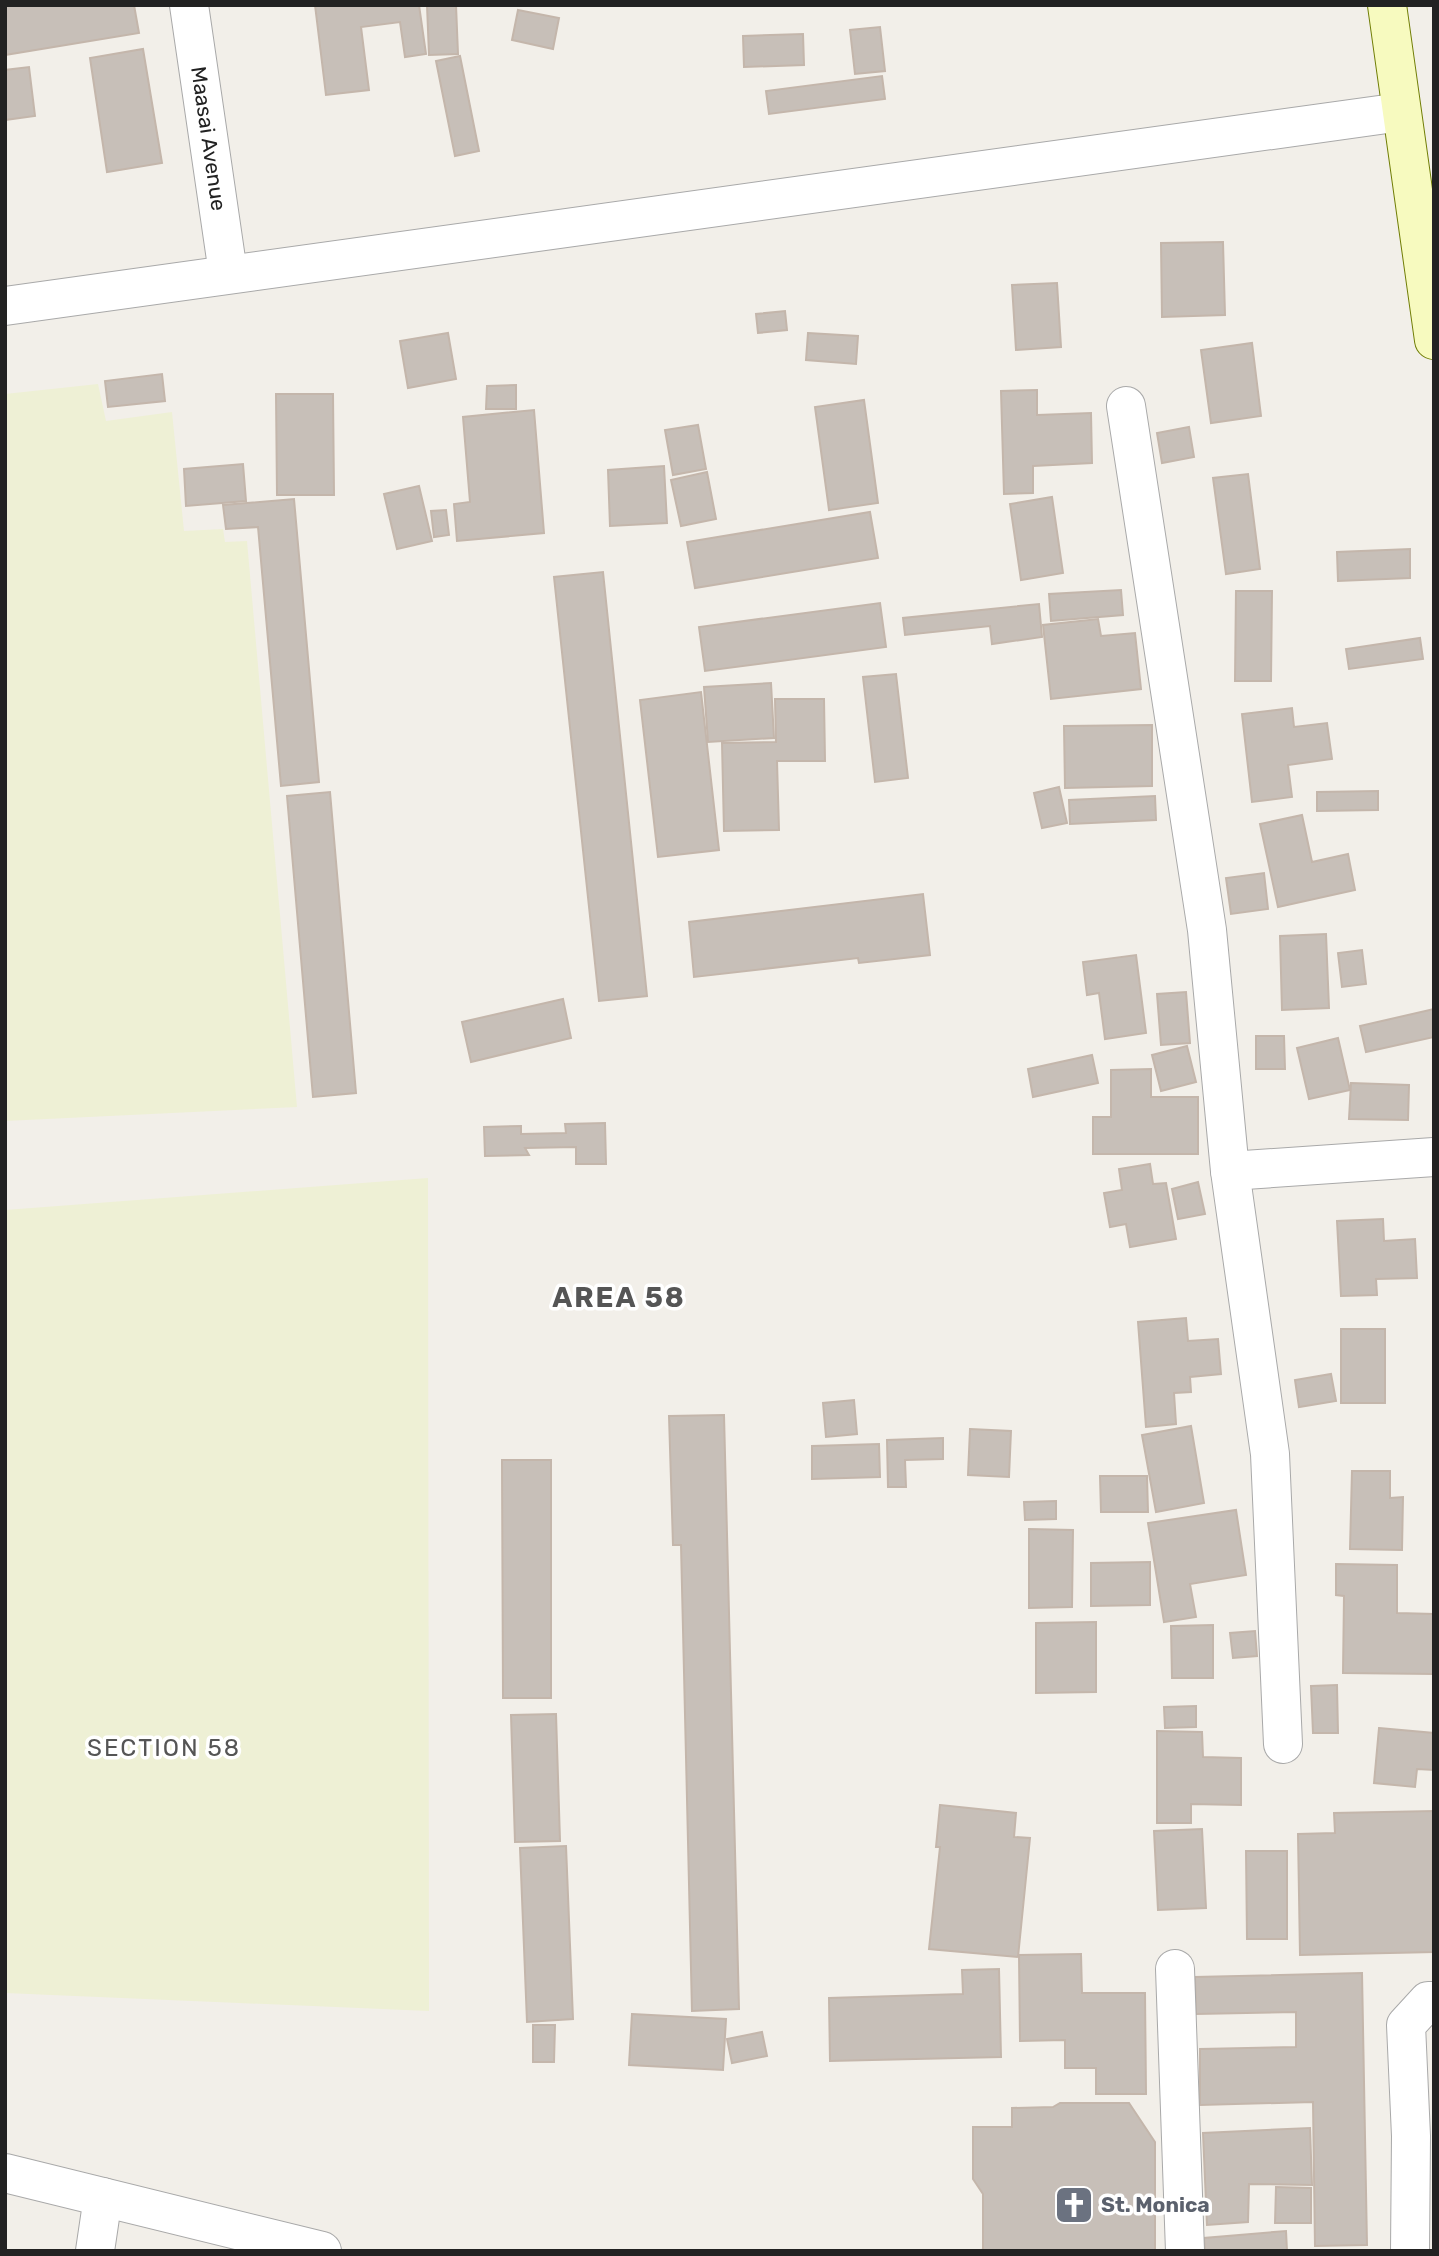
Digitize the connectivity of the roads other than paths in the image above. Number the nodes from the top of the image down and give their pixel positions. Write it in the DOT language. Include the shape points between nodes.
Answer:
graph roads {
  1 [pos="190,5"];
  2 [pos="1387,5"];
  3 [pos="1401,112"];
  4 [pos="228,273"];
  5 [pos="5,306"];
  6 [pos="1434,340"];
  7 [pos="1126,406"];
  8 [pos="1434,1157"];
  9 [pos="1230,1171"];
  10 [pos="1283,1744"];
  11 [pos="1175,1969"];
  12 [pos="1434,2001"];
  13 [pos="5,2173"];
  14 [pos="103,2197"];
  15 [pos="94,2251"];
  16 [pos="322,2251"];
  17 [pos="1185,2251"];
  18 [pos="1410,2251"];
  1 -- 4 [label="street, Maasai Avenue"];
  2 -- 3 [label="street"];
  3 -- 4 [label="street"];
  3 -- 6 [label="street"];
  4 -- 5 [label="street"];
  7 -- 9 [label="street" via="1207,930"];
  8 -- 9 [label="street"];
  9 -- 10 [label="street" via="1270,1454"];
  11 -- 17 [label="street"];
  12 -- 18 [label="street" via="1428,2001 1406,2025"];
  13 -- 14 [label="street"];
  14 -- 15 [label="street"];
  14 -- 16 [label="street"];
}
